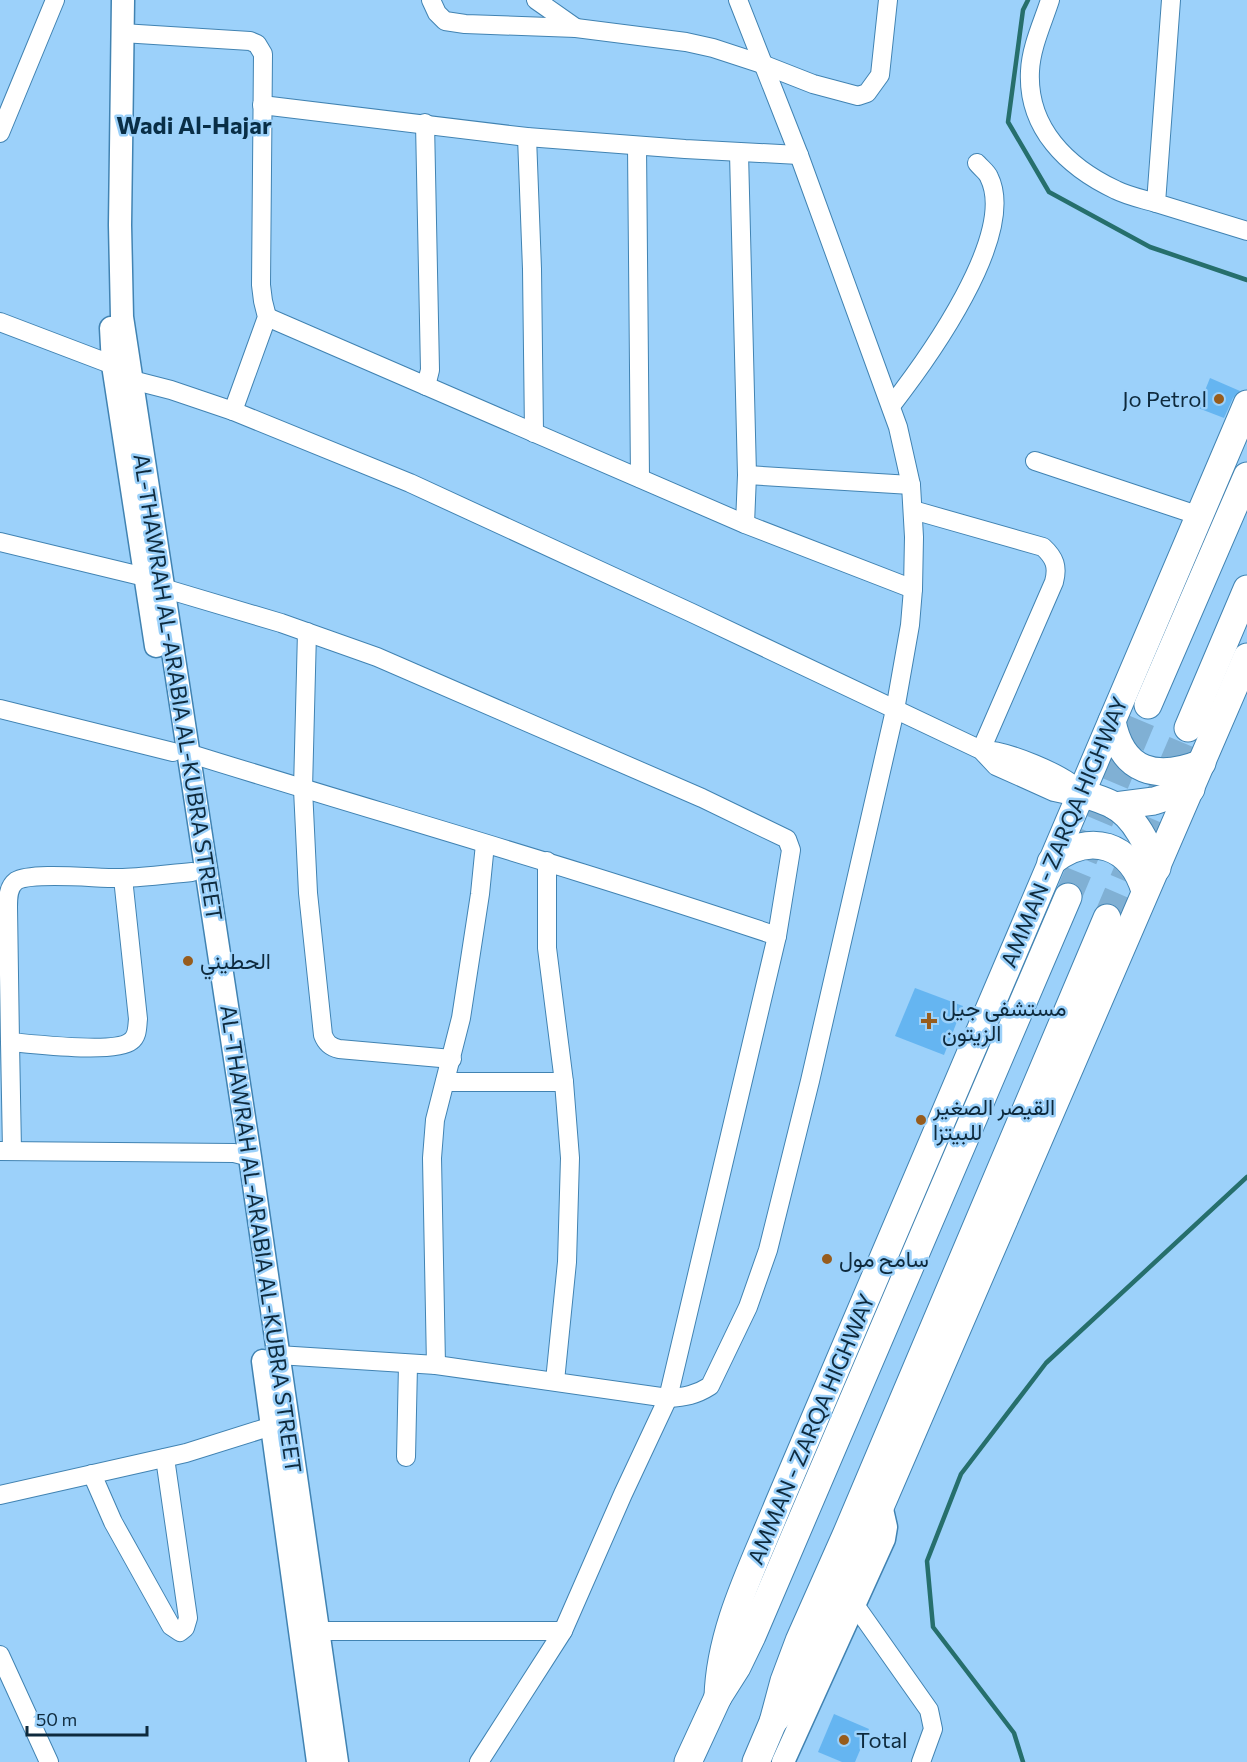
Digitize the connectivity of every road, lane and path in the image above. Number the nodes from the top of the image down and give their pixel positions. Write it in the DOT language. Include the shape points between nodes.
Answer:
graph roads {
  1 [pos="55,0"];
  2 [pos="111,0"];
  3 [pos="123,0"];
  4 [pos="431,0"];
  5 [pos="536,0"];
  6 [pos="738,0"];
  7 [pos="888,0"];
  8 [pos="1050,0"];
  9 [pos="1171,0"];
  10 [pos="576,28"];
  11 [pos="122,33"];
  12 [pos="762,64"];
  13 [pos="262,105"];
  14 [pos="425,123"];
  15 [pos="0,133"];
  16 [pos="527,137"];
  17 [pos="637,146"];
  18 [pos="739,153"];
  19 [pos="799,155"];
  20 [pos="977,164"];
  21 [pos="1156,203"];
  22 [pos="1247,231"];
  23 [pos="267,317"];
  24 [pos="0,322"];
  25 [pos="113,365"];
  26 [pos="132,380"];
  27 [pos="426,386"];
  28 [pos="1247,404"];
  29 [pos="891,406"];
  30 [pos="233,411"];
  31 [pos="534,433"];
  32 [pos="1035,461"];
  33 [pos="747,475"];
  34 [pos="1247,476"];
  35 [pos="640,478"];
  36 [pos="911,485"];
  37 [pos="913,510"];
  38 [pos="1200,516"];
  39 [pos="746,524"];
  40 [pos="0,542"];
  41 [pos="154,583"];
  42 [pos="913,589"];
  43 [pos="1247,589"];
  44 [pos="307,632"];
  45 [pos="1247,657"];
  46 [pos="1148,705"];
  47 [pos="0,709"];
  48 [pos="895,710"];
  49 [pos="1112,721"];
  50 [pos="1188,728"];
  51 [pos="981,750"];
  52 [pos="180,753"];
  53 [pos="1202,763"];
  54 [pos="303,789"];
  55 [pos="1191,789"];
  56 [pos="1082,793"];
  57 [pos="1115,806"];
  58 [pos="485,844"];
  59 [pos="547,861"];
  60 [pos="1051,862"];
  61 [pos="192,872"];
  62 [pos="123,878"];
  63 [pos="1151,880"];
  64 [pos="1068,897"];
  65 [pos="1107,918"];
  66 [pos="777,936"];
  67 [pos="10,1042"];
  68 [pos="452,1059"];
  69 [pos="445,1082"];
  70 [pos="564,1082"];
  71 [pos="6,1151"];
  72 [pos="242,1155"];
  73 [pos="278,1355"];
  74 [pos="408,1365"];
  75 [pos="436,1365"];
  76 [pos="555,1381"];
  77 [pos="668,1398"];
  78 [pos="272,1426"];
  79 [pos="406,1457"];
  80 [pos="165,1458"];
  81 [pos="92,1474"];
  82 [pos="0,1495"];
  83 [pos="881,1505"];
  84 [pos="855,1605"];
  85 [pos="318,1631"];
  86 [pos="563,1631"];
  87 [pos="0,1655"];
  88 [pos="718,1696"];
  89 [pos="773,1722"];
  90 [pos="49,1762"];
  91 [pos="318,1762"];
  92 [pos="337,1762"];
  93 [pos="479,1762"];
  94 [pos="688,1762"];
  95 [pos="756,1762"];
  96 [pos="783,1762"];
  97 [pos="921,1762"];
  1 -- 15 [label="street"];
  2 -- 25 [label="main road, AL-THAWRAH AL-ARABIA AL-KUBRA STREET" via="107,248"];
  3 -- 11 [label="main road, AL-THAWRAH AL-ARABIA AL-KUBRA STREET"];
  4 -- 10 [label="street" via="445,21"];
  5 -- 10 [label="street"];
  6 -- 12 [label="street"];
  7 -- 12 [label="street" via="880,75 867,93 851,95"];
  8 -- 21 [label="street" via="1030,69 1038,121 1055,146 1083,171 1117,190"];
  9 -- 21 [label="street"];
  10 -- 12 [label="street" via="692,44"];
  11 -- 13 [label="street" via="257,44 263,54"];
  11 -- 26 [label="main road, AL-THAWRAH AL-ARABIA AL-KUBRA STREET" via="121,301"];
  12 -- 19 [label="street"];
  13 -- 14 [label="street"];
  13 -- 23 [label="street" via="261,285"];
  14 -- 16 [label="street"];
  14 -- 27 [label="street" via="430,370"];
  16 -- 17 [label="street"];
  16 -- 31 [label="street"];
  17 -- 18 [label="street"];
  17 -- 35 [label="street"];
  18 -- 19 [label="street"];
  18 -- 33 [label="street"];
  19 -- 29 [label="street"];
  20 -- 29 [label="street" via="989,176 994,199 985,254 942,334"];
  21 -- 22 [label="street"];
  23 -- 27 [label="street"];
  23 -- 30 [label="street"];
  24 -- 25 [label="street"];
  25 -- 41 [label="main road, AL-THAWRAH AL-ARABIA AL-KUBRA STREET"];
  26 -- 30 [label="street"];
  26 -- 41 [label="main road, AL-THAWRAH AL-ARABIA AL-KUBRA STREET"];
  27 -- 31 [label="street"];
  28 -- 38 [label="highway, AMMAN - ZARQA HIGHWAY"];
  29 -- 36 [label="street"];
  30 -- 48 [label="street" via="463,507"];
  31 -- 35 [label="street"];
  32 -- 38 [label="street"];
  33 -- 36 [label="street"];
  33 -- 39 [label="street"];
  34 -- 46 [label="highway, AMMAN - ZARQA HIGHWAY"];
  35 -- 39 [label="street"];
  36 -- 37 [label="street"];
  37 -- 42 [label="street"];
  37 -- 51 [label="street" via="1043,547 1055,562 1054,582"];
  38 -- 49 [label="highway, AMMAN - ZARQA HIGHWAY"];
  39 -- 42 [label="street"];
  40 -- 41 [label="street"];
  41 -- 44 [label="street"];
  41 -- 52 [label="main road, AL-THAWRAH AL-ARABIA AL-KUBRA STREET"];
  42 -- 48 [label="street"];
  43 -- 50 [label="highway"];
  44 -- 54 [label="street"];
  44 -- 66 [label="street" via="377,657 702,798 786,839 792,856"];
  45 -- 53 [label="highway"];
  47 -- 52 [label="street"];
  48 -- 51 [label="street"];
  48 -- 77 [label="street" via="768,1250 748,1307 710,1386 687,1397"];
  49 -- 53 [label="highway" via="1115,738 1137,765 1171,773"];
  49 -- 56 [label="highway, AMMAN - ZARQA HIGHWAY"];
  51 -- 56 [label="street" via="1003,753 1060,776"];
  52 -- 54 [label="street"];
  52 -- 61 [label="main road, AL-THAWRAH AL-ARABIA AL-KUBRA STREET"];
  52 -- 72 [label="main road, AL-THAWRAH AL-ARABIA AL-KUBRA STREET"];
  53 -- 55 [label="highway"];
  54 -- 58 [label="street"];
  54 -- 68 [label="street" via="318,1005 326,1043 339,1049"];
  55 -- 57 [label="highway" via="1154,801"];
  55 -- 63 [label="highway"];
  56 -- 57 [label="highway"];
  56 -- 60 [label="highway, AMMAN - ZARQA HIGHWAY"];
  57 -- 63 [label="highway" via="1140,834"];
  58 -- 59 [label="street"];
  58 -- 68 [label="street" via="472,953"];
  59 -- 66 [label="street"];
  59 -- 70 [label="street" via="547,948"];
  60 -- 63 [label="highway" via="1065,851 1099,845 1116,850 1130,860 1140,875"];
  60 -- 88 [label="highway, AMMAN - ZARQA HIGHWAY" via="778,1505 725,1642"];
  61 -- 62 [label="street"];
  61 -- 72 [label="main road, AL-THAWRAH AL-ARABIA AL-KUBRA STREET"];
  62 -- 67 [label="street" via="37,877 13,884 8,907"];
  62 -- 67 [label="street" via="138,1019 135,1036 116,1047"];
  63 -- 83 [label="highway"];
  64 -- 88 [label="highway, AMMAN - ZARQA HIGHWAY" via="752,1636"];
  65 -- 89 [label="highway" via="799,1641"];
  66 -- 77 [label="street"];
  67 -- 71 [label="street"];
  68 -- 69 [label="street"];
  69 -- 70 [label="street"];
  69 -- 75 [label="street" via="435,1120 432,1158"];
  70 -- 76 [label="street" via="570,1169 567,1262"];
  71 -- 72 [label="street"];
  72 -- 73 [label="main road, AL-THAWRAH AL-ARABIA AL-KUBRA STREET"];
  72 -- 78 [label="main road, AL-THAWRAH AL-ARABIA AL-KUBRA STREET"];
  73 -- 74 [label="street"];
  73 -- 85 [label="main road, AL-THAWRAH AL-ARABIA AL-KUBRA STREET"];
  74 -- 75 [label="street"];
  74 -- 79 [label="street"];
  75 -- 76 [label="street"];
  76 -- 77 [label="street"];
  77 -- 86 [label="street"];
  78 -- 80 [label="street"];
  78 -- 91 [label="main road, AL-THAWRAH AL-ARABIA AL-KUBRA STREET"];
  80 -- 81 [label="street"];
  80 -- 81 [label="street" via="188,1618 180,1632 171,1626 121,1538"];
  81 -- 82 [label="street"];
  83 -- 84 [label="main road" via="886,1527 884,1539"];
  83 -- 89 [label="highway" via="800,1685"];
  84 -- 96 [label="main road"];
  84 -- 97 [label="street" via="929,1710 933,1729"];
  85 -- 86 [label="street"];
  85 -- 92 [label="main road, AL-THAWRAH AL-ARABIA AL-KUBRA STREET"];
  86 -- 93 [label="street"];
  87 -- 90 [label="street"];
  88 -- 94 [label="highway, AMMAN - ZARQA HIGHWAY"];
  89 -- 95 [label="highway"];
}
